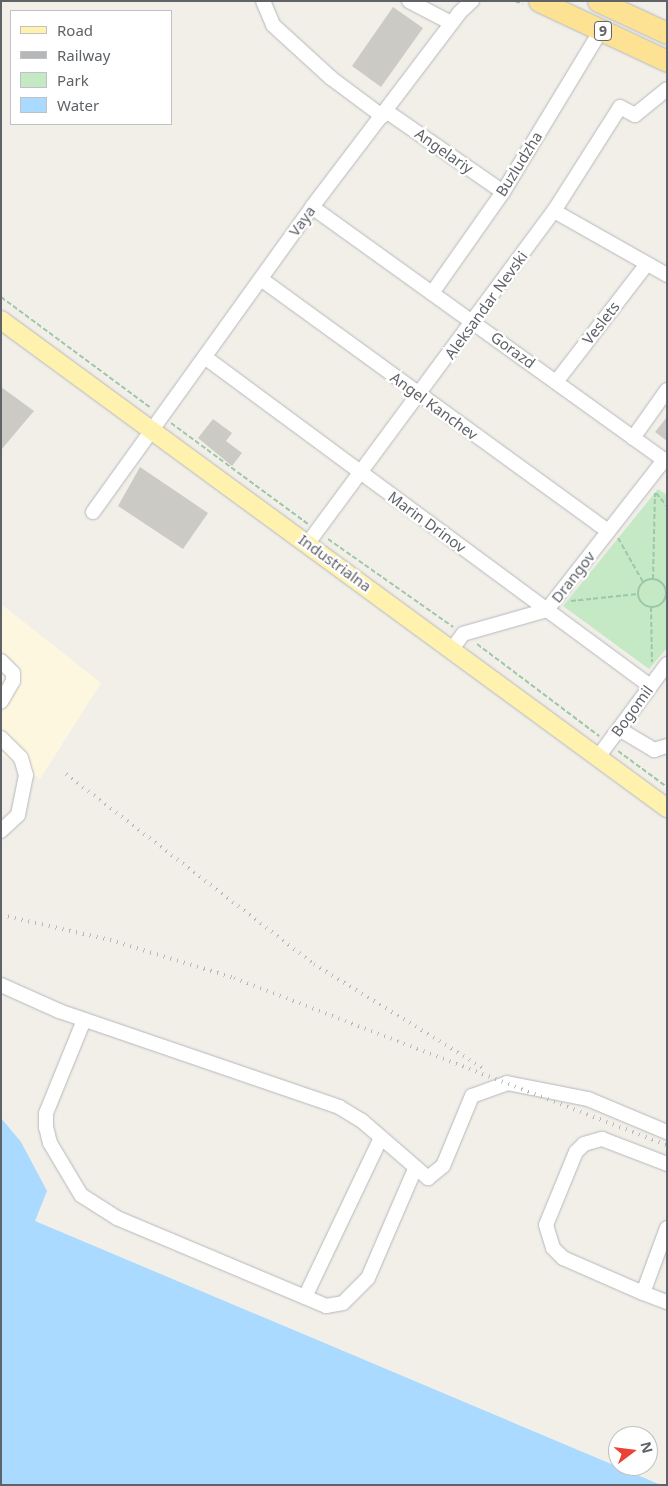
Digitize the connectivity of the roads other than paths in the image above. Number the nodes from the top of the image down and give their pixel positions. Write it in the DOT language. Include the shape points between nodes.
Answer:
graph roads {
  1 [pos="263,1"];
  2 [pos="409,1"];
  3 [pos="472,1"];
  4 [pos="539,1"];
  5 [pos="598,1"];
  6 [pos="455,12"];
  7 [pos="601,30"];
  8 [pos="667,33"];
  9 [pos="667,61"];
  10 [pos="667,89"];
  11 [pos="384,114"];
  12 [pos="503,192"];
  13 [pos="312,207"];
  14 [pos="554,212"];
  15 [pos="646,265"];
  16 [pos="667,275"];
  17 [pos="261,279"];
  18 [pos="432,294"];
  19 [pos="1,320"];
  20 [pos="472,321"];
  21 [pos="206,358"];
  22 [pos="556,382"];
  23 [pos="667,390"];
  24 [pos="421,396"];
  25 [pos="151,432"];
  26 [pos="633,438"];
  27 [pos="664,460"];
  28 [pos="362,474"];
  29 [pos="93,512"];
  30 [pos="610,529"];
  31 [pos="313,537"];
  32 [pos="550,607"];
  33 [pos="452,648"];
  34 [pos="1,661"];
  35 [pos="667,664"];
  36 [pos="651,685"];
  37 [pos="1,702"];
  38 [pos="619,729"];
  39 [pos="1,738"];
  40 [pos="667,746"];
  41 [pos="603,750"];
  42 [pos="667,808"];
  43 [pos="1,831"];
  44 [pos="1,985"];
  45 [pos="84,1020"];
  46 [pos="667,1132"];
  47 [pos="381,1138"];
  48 [pos="667,1164"];
  49 [pos="415,1169"];
  50 [pos="667,1228"];
  51 [pos="643,1293"];
  52 [pos="305,1297"];
  53 [pos="667,1302"];
  1 -- 11 [label="street, Angelariy" via="273,25 331,78"];
  2 -- 6 [label="street"];
  3 -- 6 [label="street, Vaya"];
  4 -- 7 [label="highway, 9"];
  5 -- 8 [label="highway, 9"];
  6 -- 11 [label="street, Vaya"];
  7 -- 9 [label="highway, 9"];
  7 -- 12 [label="street, Buzludzha"];
  10 -- 14 [label="street, Aleksandar Nevski" via="636,115 620,107"];
  11 -- 12 [label="street, Angelariy"];
  11 -- 13 [label="street, Vaya"];
  12 -- 18 [label="street, Buzludzha"];
  13 -- 17 [label="street, Vaya"];
  13 -- 18 [label="street, Gorazd"];
  14 -- 15 [label="street"];
  14 -- 20 [label="street, Aleksandar Nevski"];
  15 -- 16 [label="street"];
  15 -- 22 [label="street, Veslets"];
  17 -- 21 [label="street, Vaya"];
  17 -- 24 [label="street, Angel Kanchev"];
  18 -- 20 [label="street, Gorazd"];
  19 -- 25 [label="main road, Industrialna"];
  20 -- 22 [label="street, Gorazd"];
  20 -- 24 [label="street, Aleksandar Nevski"];
  21 -- 25 [label="street, Vaya"];
  21 -- 28 [label="street, Marin Drinov"];
  22 -- 26 [label="street, Gorazd"];
  23 -- 26 [label="street"];
  24 -- 28 [label="street, Aleksandar Nevski"];
  24 -- 30 [label="street, Angel Kanchev"];
  25 -- 29 [label="street, Vaya"];
  25 -- 31 [label="main road, Industrialna"];
  26 -- 27 [label="street, Gorazd"];
  27 -- 30 [label="street, Drangov" via="651,487"];
  28 -- 31 [label="street, Aleksandar Nevski"];
  28 -- 32 [label="street, Marin Drinov"];
  30 -- 32 [label="street, Drangov"];
  31 -- 33 [label="main road, Industrialna"];
  32 -- 33 [label="street, Drangov" via="463,634"];
  32 -- 36 [label="street, Marin Drinov"];
  33 -- 41 [label="main road, Industrialna"];
  34 -- 37 [label="street" via="12,673 13,681"];
  35 -- 36 [label="street, Bogomil"];
  36 -- 38 [label="street, Bogomil"];
  38 -- 40 [label="street" via="654,750"];
  38 -- 41 [label="street, Bogomil"];
  39 -- 43 [label="street" via="21,758 26,774 18,815"];
  41 -- 42 [label="main road, Industrialna"];
  44 -- 45 [label="street"];
  45 -- 47 [label="street" via="339,1107 361,1120"];
  45 -- 52 [label="street" via="46,1113 50,1143 81,1195 116,1218"];
  46 -- 49 [label="street" via="588,1099 507,1083 472,1096 440,1172 428,1178"];
  47 -- 49 [label="street"];
  47 -- 52 [label="street"];
  48 -- 51 [label="street" via="602,1139 584,1144 576,1152 546,1225 553,1248 563,1258"];
  49 -- 52 [label="street" via="368,1278 356,1293 342,1303 326,1306"];
  50 -- 51 [label="street"];
  51 -- 53 [label="street"];
}
